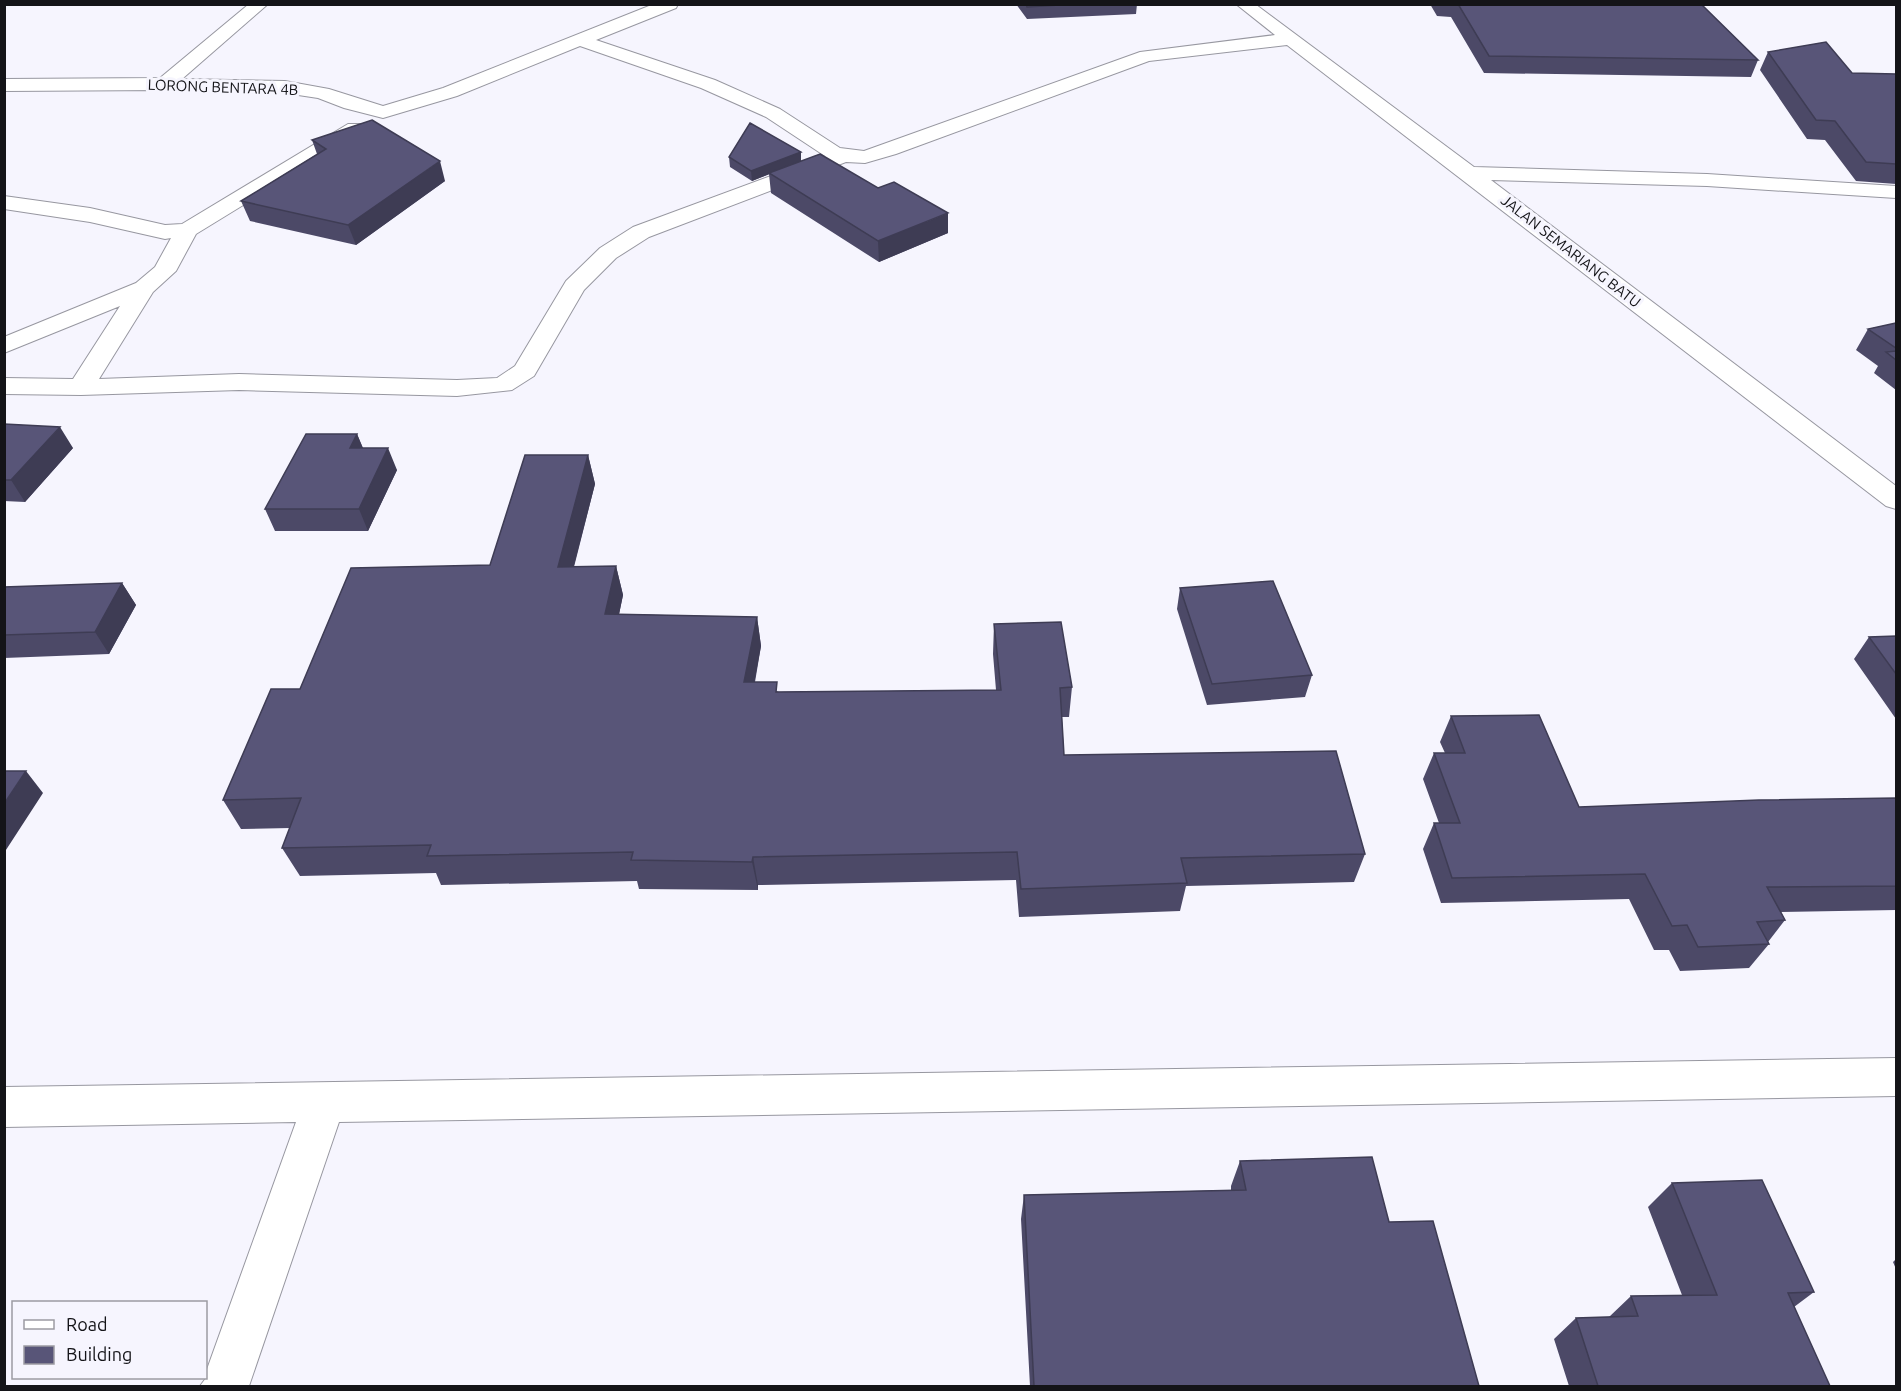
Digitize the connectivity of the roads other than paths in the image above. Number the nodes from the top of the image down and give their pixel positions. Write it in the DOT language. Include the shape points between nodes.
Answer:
graph roads {
  1 [pos="260,4"];
  2 [pos="670,4"];
  3 [pos="1244,4"];
  4 [pos="1290,39"];
  5 [pos="578,40"];
  6 [pos="165,84"];
  7 [pos="4,85"];
  8 [pos="382,112"];
  9 [pos="844,156"];
  10 [pos="1469,173"];
  11 [pos="1896,192"];
  12 [pos="4,202"];
  13 [pos="186,230"];
  14 [pos="144,288"];
  15 [pos="4,346"];
  16 [pos="4,386"];
  17 [pos="81,387"];
  18 [pos="1896,500"];
  19 [pos="1896,1077"];
  20 [pos="324,1103"];
  21 [pos="4,1107"];
  22 [pos="225,1386"];
  1 -- 6 [label="street"];
  2 -- 5 [label="street, LORONG BENTARA 4B"];
  3 -- 4 [label="street, JALAN SEMARIANG BATU"];
  4 -- 9 [label="street" via="1146,56 889,150 865,157"];
  4 -- 10 [label="street, JALAN SEMARIANG BATU"];
  5 -- 8 [label="street, LORONG BENTARA 4B" via="450,92"];
  5 -- 9 [label="street" via="708,84 773,113"];
  6 -- 7 [label="street, LORONG BENTARA 4B"];
  6 -- 8 [label="street, LORONG BENTARA 4B" via="285,87 322,93"];
  8 -- 13 [label="street"];
  9 -- 17 [label="street" via="641,232 608,253 574,286 525,371 503,385 457,388 238,382"];
  10 -- 11 [label="street" via="1707,180"];
  10 -- 18 [label="street, JALAN SEMARIANG BATU"];
  12 -- 13 [label="street" via="165,232"];
  13 -- 14 [label="street" via="164,271"];
  14 -- 15 [label="street"];
  14 -- 17 [label="street"];
  16 -- 17 [label="street"];
  19 -- 20 [label="street"];
  20 -- 21 [label="street"];
  20 -- 22 [label="street"];
}
